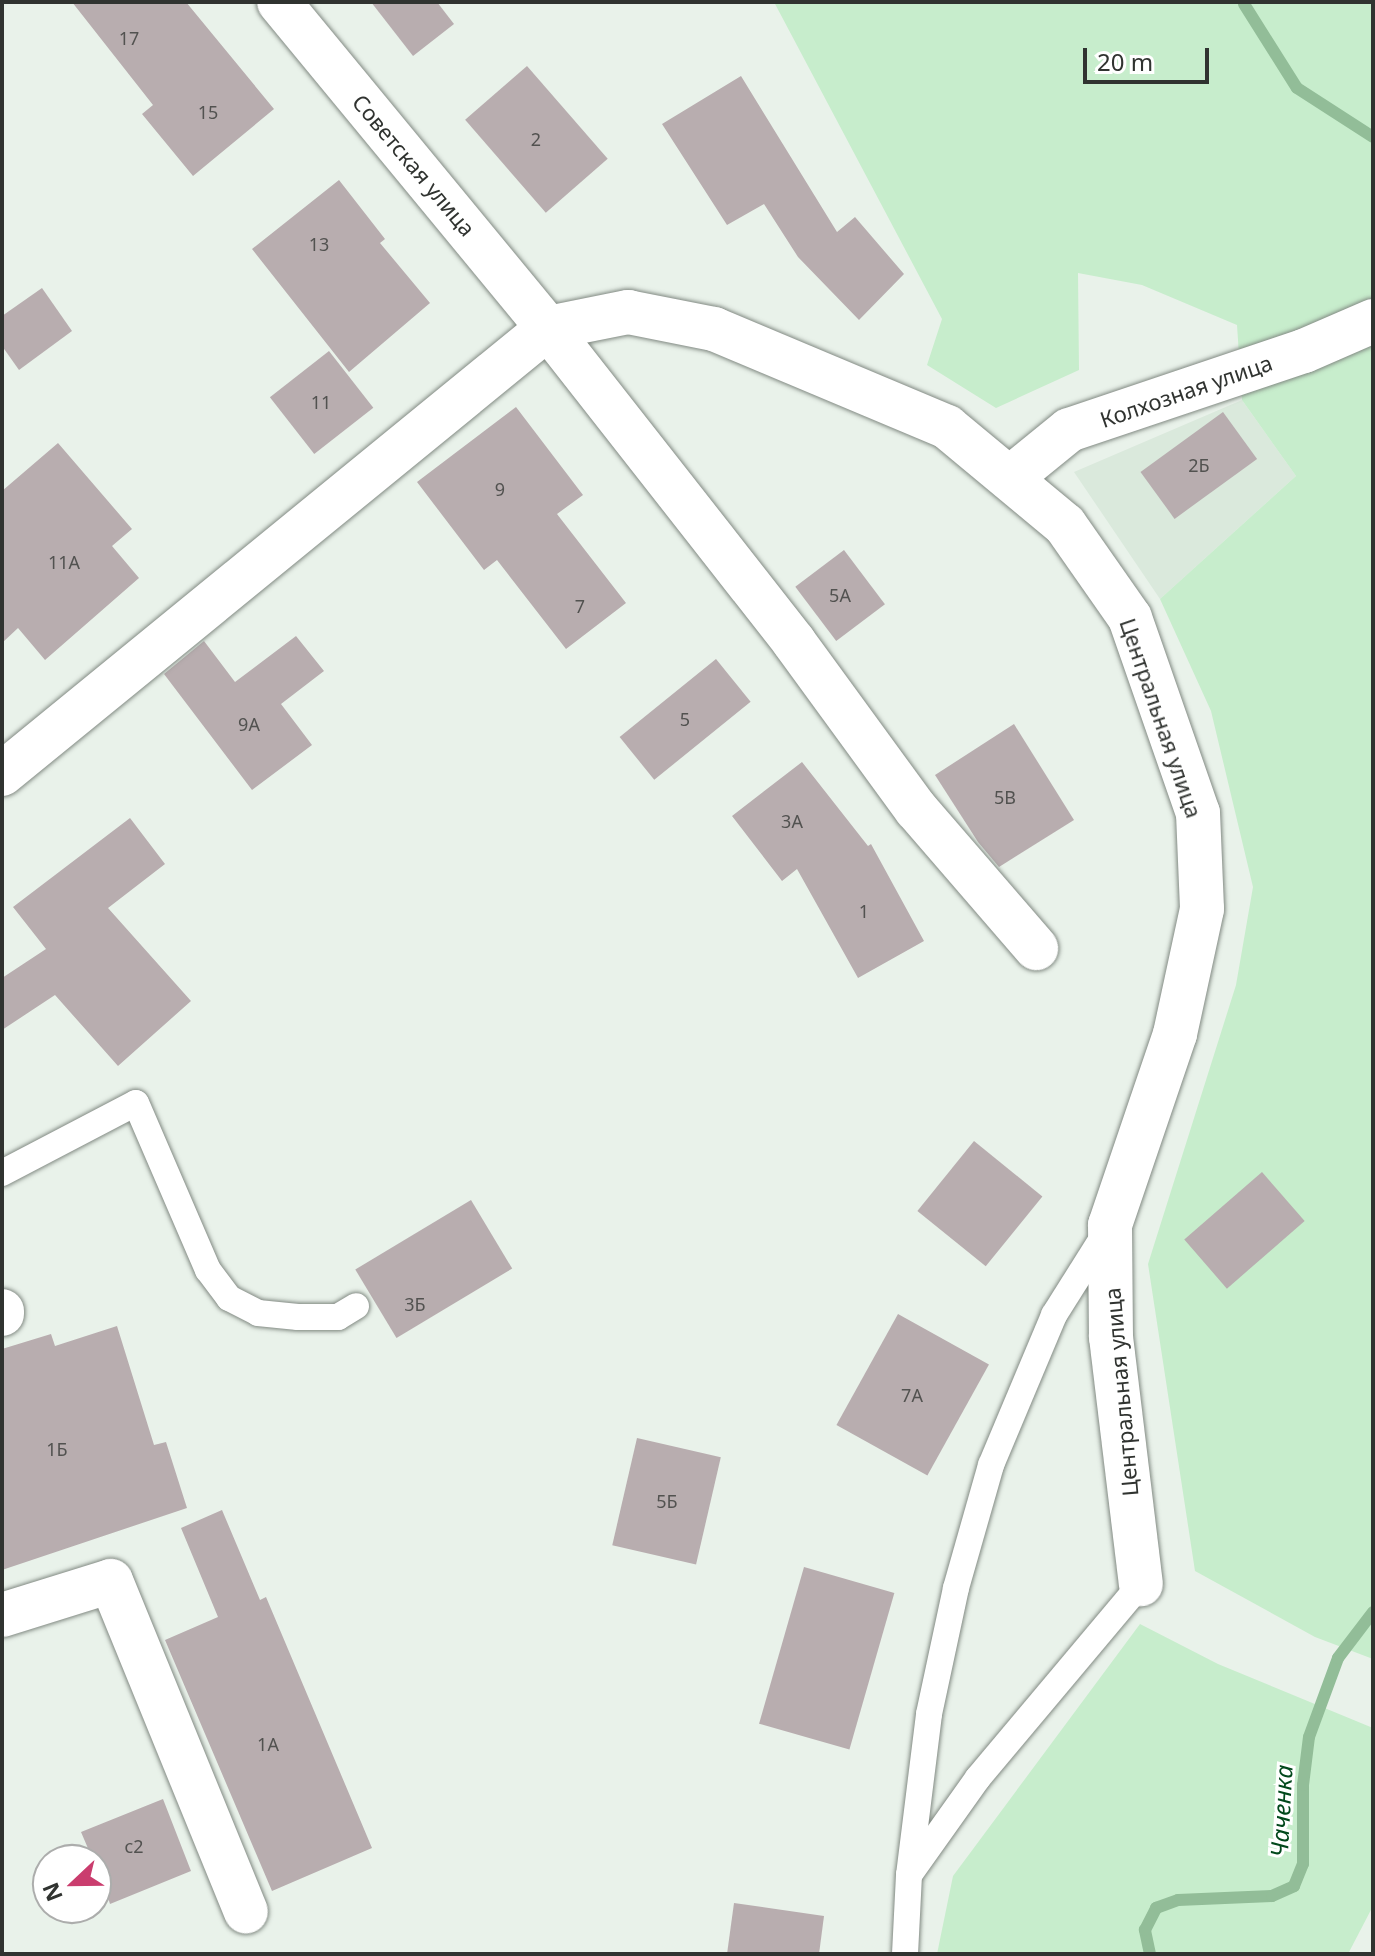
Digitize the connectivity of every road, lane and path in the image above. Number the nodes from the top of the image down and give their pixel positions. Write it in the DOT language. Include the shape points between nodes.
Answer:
graph roads {
  1 [pos="279,2"];
  2 [pos="1373,321"];
  3 [pos="548,328"];
  4 [pos="1010,478"];
  5 [pos="2,774"];
  6 [pos="1036,948"];
  7 [pos="2,1173"];
  8 [pos="1110,1225"];
  9 [pos="356,1306"];
  10 [pos="1141,1584"];
  11 [pos="2,1615"];
  12 [pos="909,1875"];
  13 [pos="246,1912"];
  14 [pos="905,1954"];
  1 -- 3 [label="street, Советская улица"];
  2 -- 4 [label="street, Колхозная улица" via="1304,351 1069,430"];
  3 -- 4 [label="street, Центральная улица" via="628,312 714,329 947,427"];
  3 -- 5 [label="street"];
  3 -- 6 [label="street, Советская улица" via="794,642 916,809"];
  4 -- 8 [label="street, Центральная улица" via="1065,525 1130,618 1198,813 1202,909 1175,1034"];
  7 -- 9 [label="lane" via="136,1103 208,1270 229,1298 258,1313 298,1317 338,1317"];
  8 -- 10 [label="street, Центральная улица" via="1111,1337"];
  8 -- 12 [label="lane" via="1054,1315 991,1465 956,1588 929,1714"];
  10 -- 12 [label="lane" via="978,1778"];
  11 -- 13 [label="street" via="111,1581"];
  12 -- 14 [label="lane"];
}
